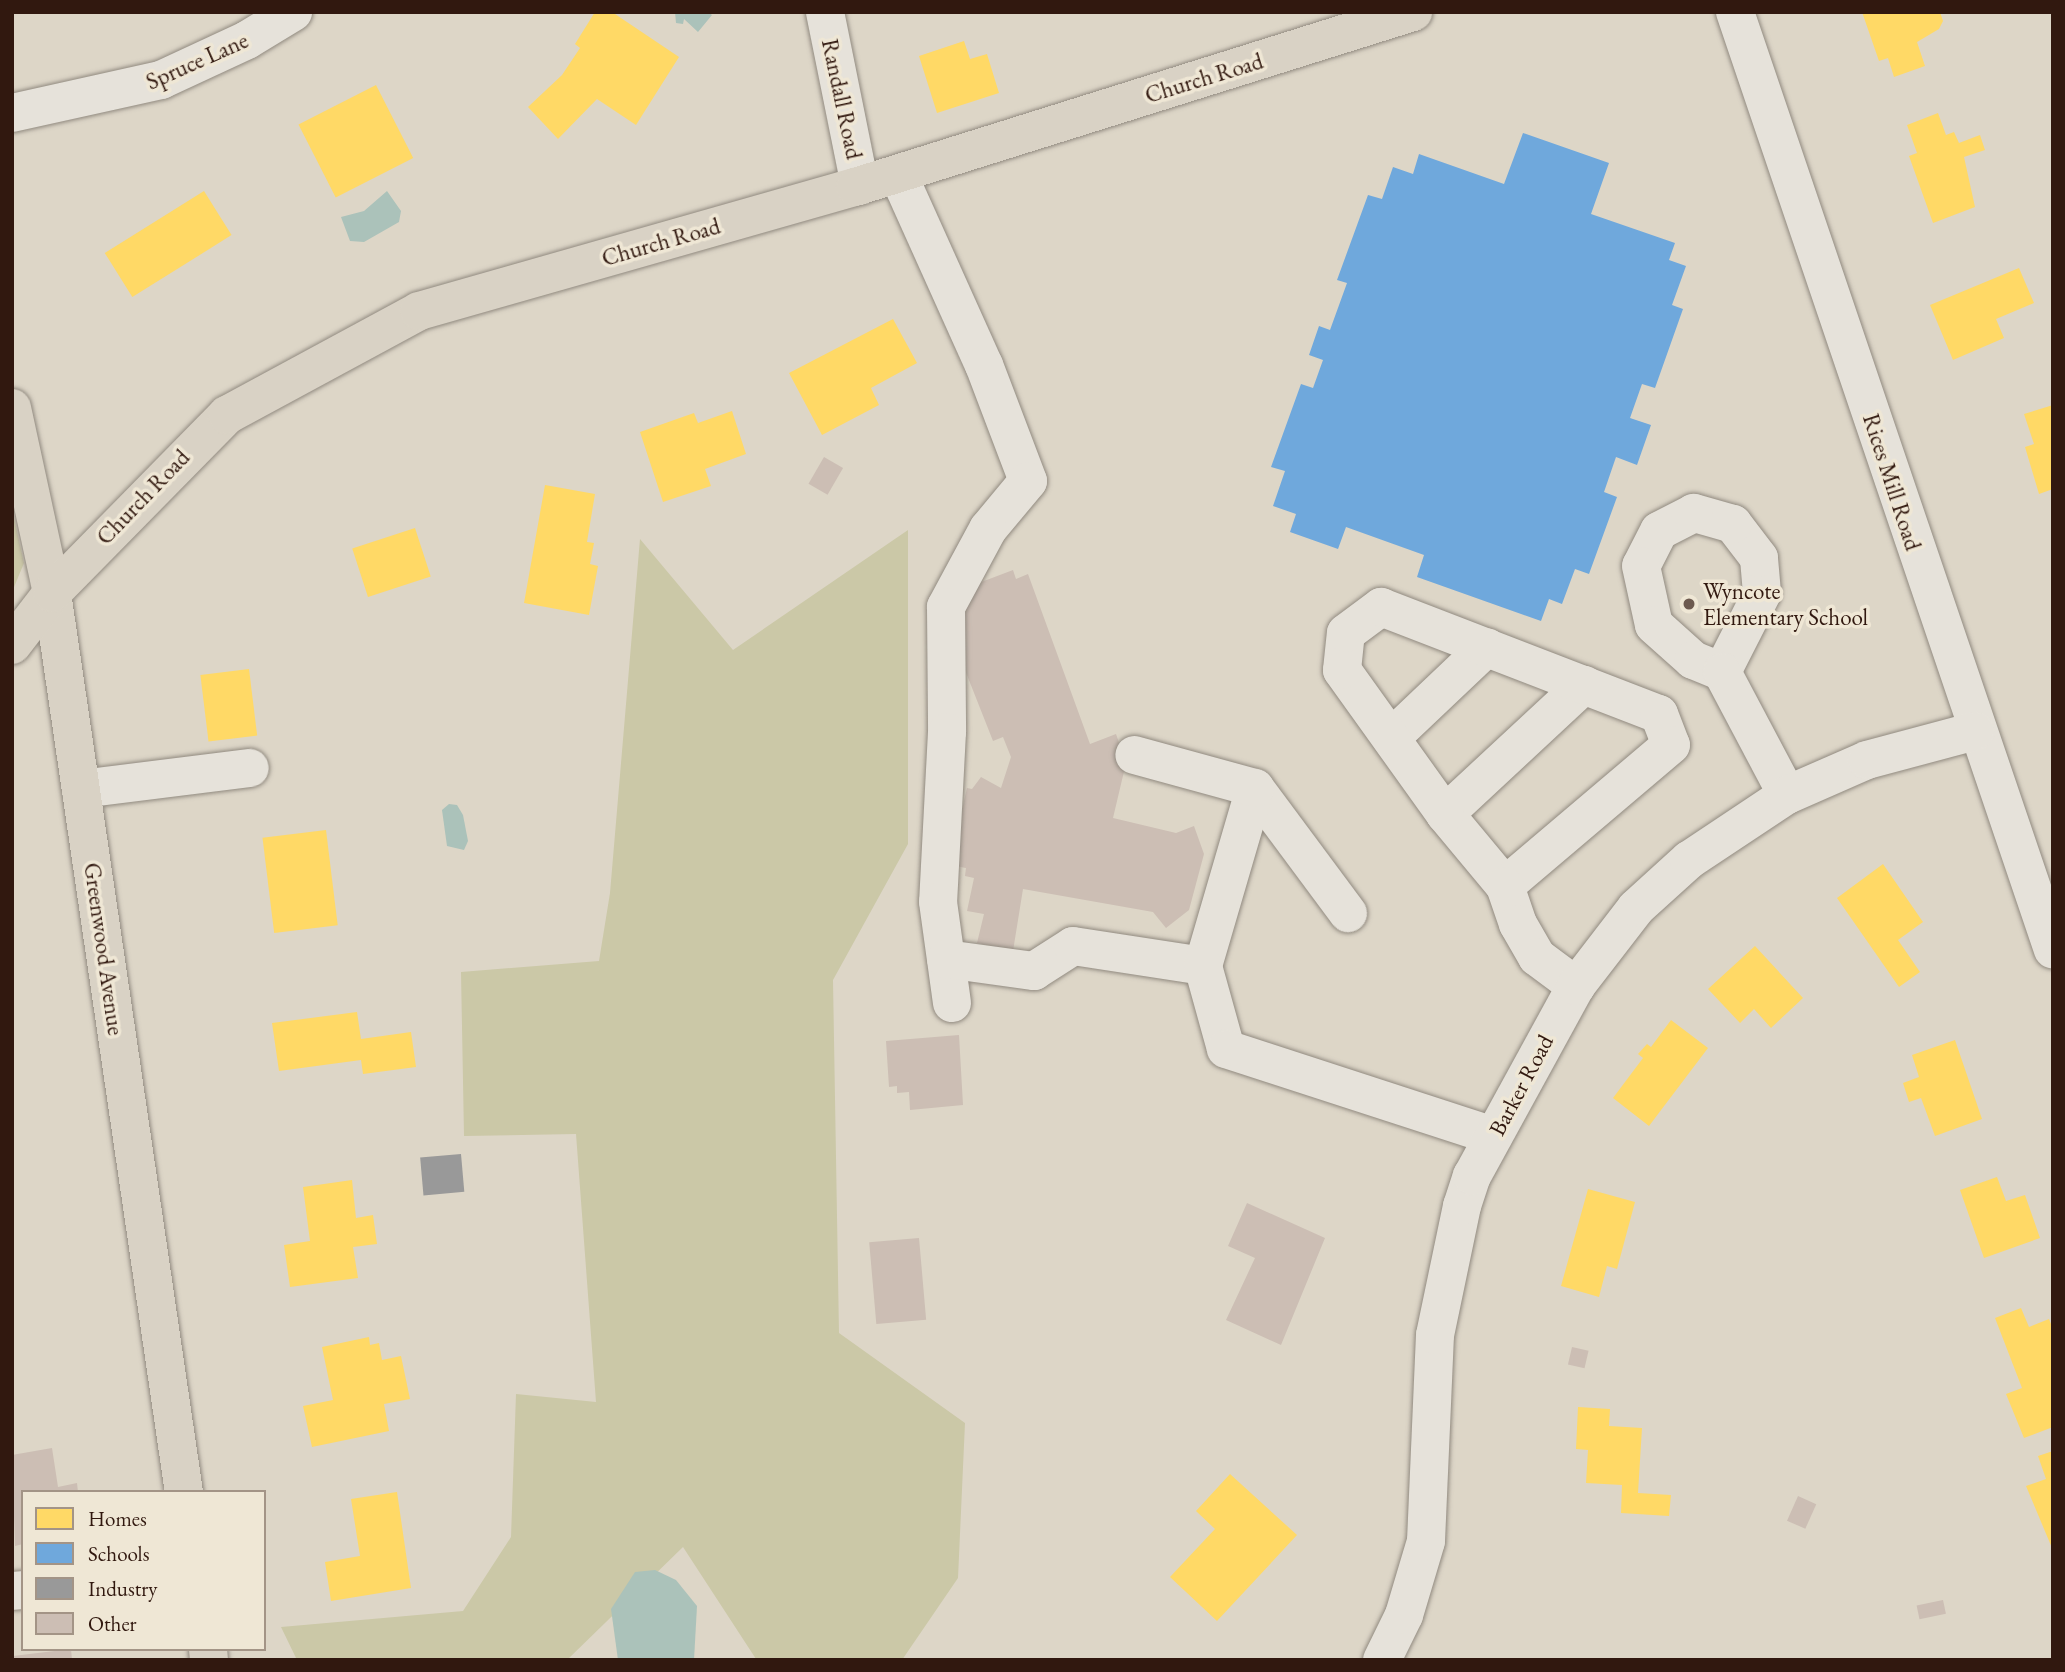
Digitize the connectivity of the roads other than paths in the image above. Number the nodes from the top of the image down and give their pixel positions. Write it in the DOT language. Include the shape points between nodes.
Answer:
graph roads {
  1 [pos="293,12"];
  2 [pos="825,12"];
  3 [pos="1413,12"];
  4 [pos="1735,12"];
  5 [pos="12,113"];
  6 [pos="898,174"];
  7 [pos="860,185"];
  8 [pos="12,408"];
  9 [pos="52,593"];
  10 [pos="12,645"];
  11 [pos="1487,648"];
  12 [pos="1722,672"];
  13 [pos="1584,685"];
  14 [pos="1976,731"];
  15 [pos="1391,738"];
  16 [pos="1134,755"];
  17 [pos="250,768"];
  18 [pos="1255,788"];
  19 [pos="81,789"];
  20 [pos="1787,795"];
  21 [pos="1445,814"];
  22 [pos="1506,886"];
  23 [pos="1348,914"];
  24 [pos="2053,950"];
  25 [pos="946,959"];
  26 [pos="1203,966"];
  27 [pos="1576,986"];
  28 [pos="952,1003"];
  29 [pos="1493,1136"];
  30 [pos="184,1490"];
  31 [pos="1382,1660"];
  1 -- 5 [label="street, Spruce Lane" via="247,40 161,80"];
  2 -- 7 [label="street, Randall Road"];
  3 -- 6 [label="main road, Church Road"];
  4 -- 14 [label="street, Rices Mill Road"];
  6 -- 7 [label="main road, Church Road"];
  6 -- 25 [label="street" via="984,365 1028,481 988,530 946,607 947,732 938,902"];
  7 -- 9 [label="main road, Church Road" via="419,311 227,415"];
  8 -- 9 [label="main road, Greenwood Avenue"];
  9 -- 10 [label="main road, Church Road"];
  9 -- 19 [label="main road, Greenwood Avenue"];
  11 -- 13 [label="street"];
  11 -- 15 [label="street"];
  11 -- 15 [label="street" via="1381,607 1346,633 1342,670"];
  12 -- 20 [label="street"];
  13 -- 21 [label="street"];
  13 -- 22 [label="street" via="1660,714 1671,745"];
  14 -- 20 [label="street, Barker Road" via="1867,760"];
  14 -- 24 [label="street, Rices Mill Road"];
  15 -- 21 [label="street"];
  16 -- 18 [label="street"];
  17 -- 19 [label="street"];
  18 -- 23 [label="street"];
  18 -- 26 [label="street"];
  19 -- 30 [label="main road, Greenwood Avenue"];
  20 -- 27 [label="street, Barker Road" via="1689,860 1645,900"];
  21 -- 22 [label="street"];
  22 -- 27 [label="street" via="1518,924 1537,957"];
  25 -- 26 [label="street" via="1034,971 1073,946"];
  25 -- 28 [label="street"];
  26 -- 29 [label="street" via="1226,1049"];
  27 -- 29 [label="street, Barker Road"];
  29 -- 31 [label="street, Barker Road" via="1462,1206 1435,1335 1426,1541 1405,1615"];
}
